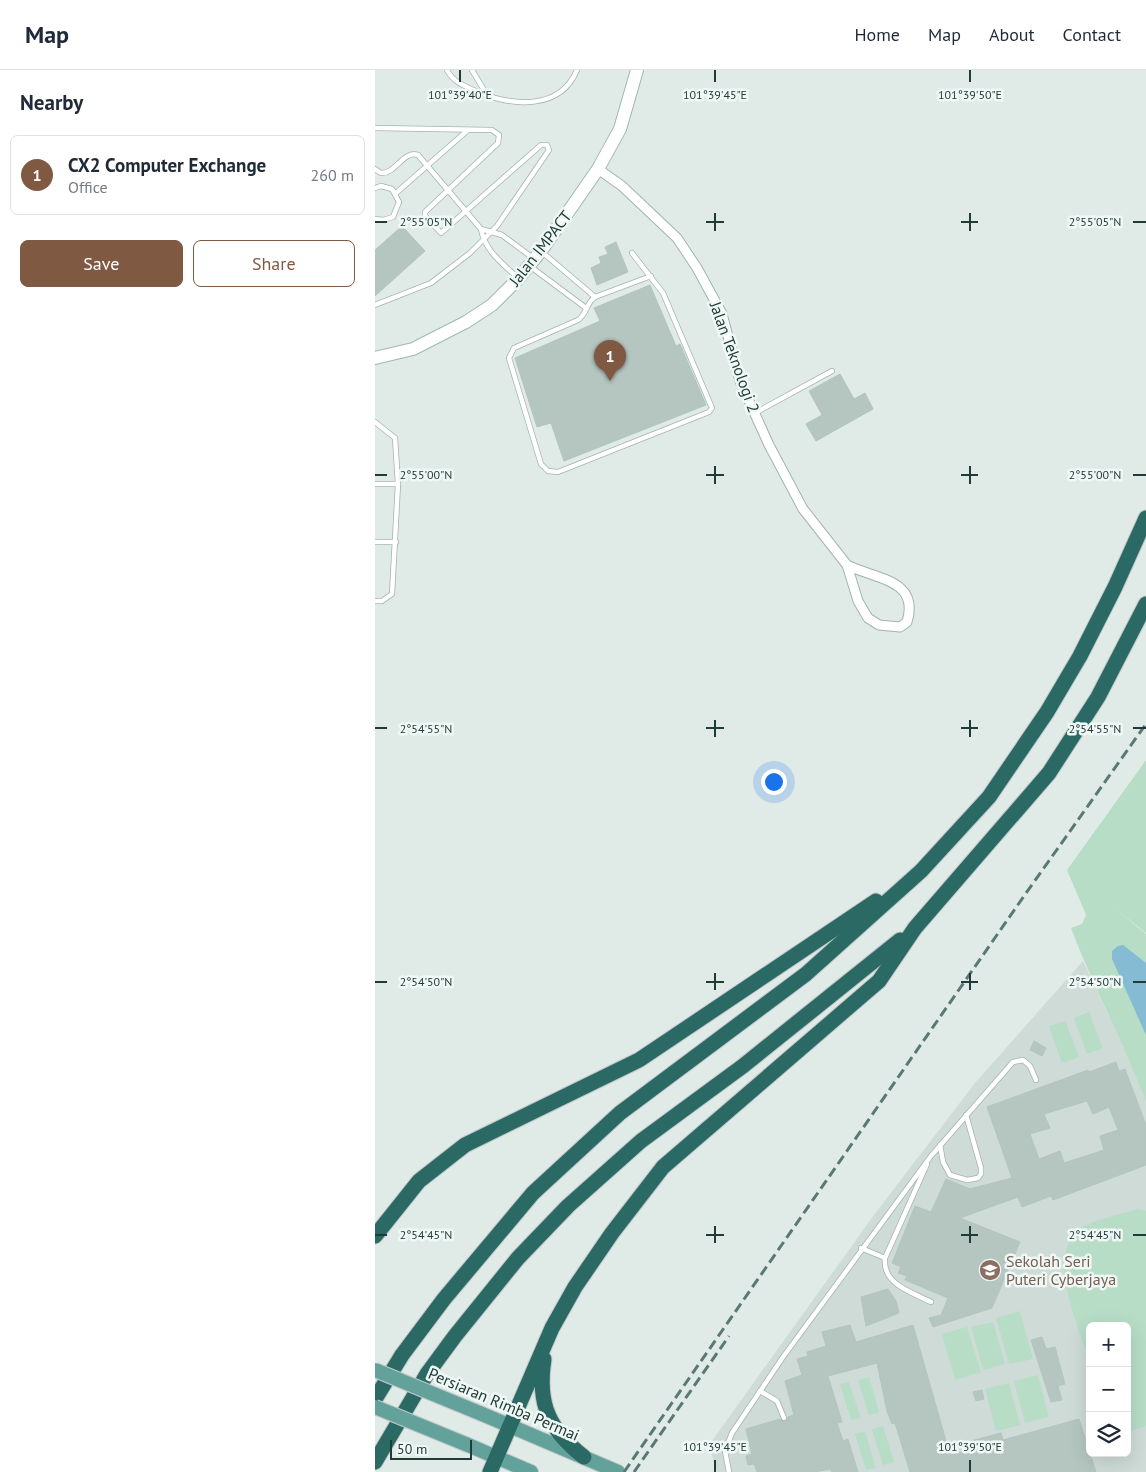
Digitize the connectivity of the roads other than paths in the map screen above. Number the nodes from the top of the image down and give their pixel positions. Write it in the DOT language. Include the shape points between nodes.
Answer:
graph roads {
  1 [pos="447,70"];
  2 [pos="472,70"];
  3 [pos="577,70"];
  4 [pos="637,70"];
  5 [pos="487,96"];
  6 [pos="375,128"];
  7 [pos="468,130"];
  8 [pos="427,166"];
  9 [pos="375,169"];
  10 [pos="598,170"];
  11 [pos="375,188"];
  12 [pos="447,190"];
  13 [pos="396,193"];
  14 [pos="466,212"];
  15 [pos="375,218"];
  16 [pos="481,229"];
  17 [pos="492,231"];
  18 [pos="483,240"];
  19 [pos="632,253"];
  20 [pos="535,258"];
  21 [pos="651,276"];
  22 [pos="519,279"];
  23 [pos="595,296"];
  24 [pos="375,305"];
  25 [pos="586,308"];
  26 [pos="375,358"];
  27 [pos="832,370"];
  28 [pos="755,413"];
  29 [pos="375,422"];
  30 [pos="375,484"];
  31 [pos="398,484"];
  32 [pos="1146,518"];
  33 [pos="375,542"];
  34 [pos="396,542"];
  35 [pos="847,565"];
  36 [pos="375,601"];
  37 [pos="1146,604"];
  38 [pos="921,871"];
  39 [pos="915,928"];
  40 [pos="1036,1080"];
  41 [pos="966,1115"];
  42 [pos="939,1145"];
  43 [pos="931,1156"];
  44 [pos="375,1236"];
  45 [pos="861,1248"];
  46 [pos="885,1258"];
  47 [pos="931,1302"];
  48 [pos="552,1328"];
  49 [pos="375,1370"];
  50 [pos="760,1391"];
  51 [pos="375,1399"];
  52 [pos="375,1407"];
  53 [pos="784,1418"];
  54 [pos="509,1424"];
  55 [pos="496,1457"];
  56 [pos="585,1457"];
  57 [pos="375,1462"];
  58 [pos="490,1472"];
  59 [pos="531,1472"];
  60 [pos="618,1472"];
  61 [pos="729,1472"];
  1 -- 5 [label="lane" via="457,82"];
  2 -- 5 [label="lane"];
  3 -- 5 [label="lane" via="562,91 535,103"];
  4 -- 10 [label="street, Jalan IMPACT" via="620,129"];
  6 -- 7 [label="lane"];
  7 -- 8 [label="lane"];
  7 -- 12 [label="lane" via="492,130 499,135 498,143"];
  8 -- 9 [label="lane" via="418,155 412,154 389,172 381,174"];
  8 -- 12 [label="lane"];
  8 -- 13 [label="lane"];
  10 -- 20 [label="street, Jalan IMPACT"];
  10 -- 28 [label="street, Jalan Teknologi 2" via="622,186 677,238 697,268 722,314 741,381"];
  11 -- 13 [label="lane" via="387,187"];
  12 -- 14 [label="lane"];
  12 -- 14 [label="lane" via="425,212 437,231 443,232"];
  13 -- 15 [label="lane" via="399,202 397,212 389,219"];
  14 -- 16 [label="lane"];
  14 -- 17 [label="lane" via="541,145 547,145 549,152"];
  16 -- 17 [label="lane"];
  16 -- 18 [label="lane"];
  17 -- 18 [label="lane"];
  17 -- 20 [label="lane" via="502,234"];
  18 -- 22 [label="lane" via="490,252"];
  18 -- 24 [label="lane" via="431,283"];
  19 -- 21 [label="lane"];
  20 -- 22 [label="street, Jalan IMPACT"];
  20 -- 23 [label="lane"];
  20 -- 25 [label="lane"];
  21 -- 23 [label="lane"];
  21 -- 25 [label="lane" via="667,302 712,408 709,412 553,473 541,464 509,358 514,348 578,320"];
  22 -- 26 [label="street, Jalan IMPACT" via="493,304 466,322 413,349"];
  23 -- 25 [label="lane"];
  27 -- 28 [label="lane"];
  28 -- 35 [label="street, Jalan Teknologi 2" via="803,509"];
  29 -- 31 [label="lane" via="395,438"];
  30 -- 31 [label="lane"];
  31 -- 34 [label="lane"];
  32 -- 38 [label="highway" via="1099,618 1047,712 989,797"];
  33 -- 34 [label="lane"];
  34 -- 36 [label="lane" via="392,594 382,601"];
  35 -- 35 [label="street, Jalan Teknologi 2" via="903,589 910,604 907,622 890,628 868,618 858,601"];
  37 -- 39 [label="highway" via="1103,690 1049,773"];
  38 -- 44 [label="highway" via="639,1060 465,1145 419,1181"];
  38 -- 51 [label="highway" via="806,974 620,1113 533,1193 444,1299 402,1355"];
  39 -- 48 [label="highway" via="879,981 663,1167 598,1252"];
  39 -- 57 [label="highway" via="758,1054 641,1141 568,1206 518,1258 451,1342 427,1374"];
  40 -- 41 [label="lane" via="1027,1063 1023,1060 1013,1062"];
  41 -- 42 [label="lane"];
  41 -- 42 [label="lane" via="981,1168 978,1178 967,1180 950,1175"];
  42 -- 43 [label="lane"];
  43 -- 45 [label="lane"];
  43 -- 46 [label="lane"];
  45 -- 46 [label="lane"];
  45 -- 50 [label="lane"];
  46 -- 47 [label="lane" via="887,1276 893,1282"];
  48 -- 54 [label="highway"];
  48 -- 56 [label="highway" via="541,1374 542,1401 554,1426"];
  49 -- 54 [label="main road, Persiaran Rimba Permai, bridge"];
  50 -- 53 [label="lane" via="777,1401"];
  50 -- 61 [label="lane" via="727,1443 725,1460"];
  52 -- 55 [label="main road, bridge"];
  54 -- 55 [label="highway"];
  54 -- 56 [label="main road, Persiaran Rimba Permai"];
  55 -- 58 [label="highway"];
  55 -- 59 [label="main road"];
  56 -- 60 [label="main road, Persiaran Rimba Permai"];
}
